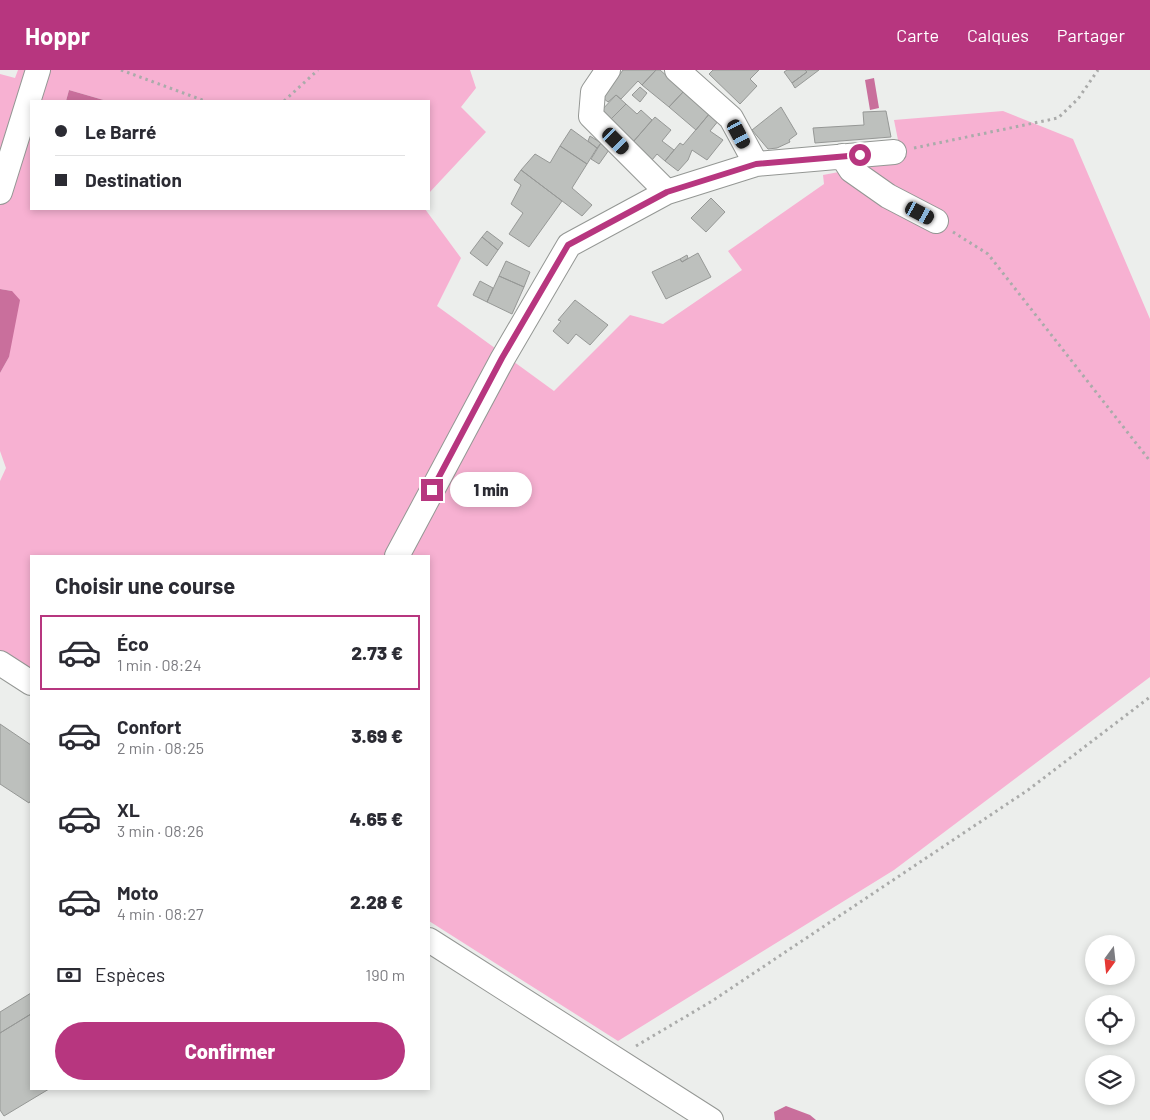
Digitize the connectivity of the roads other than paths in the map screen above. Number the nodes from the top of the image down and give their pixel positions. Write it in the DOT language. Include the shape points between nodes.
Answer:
graph roads {
  1 [pos="38,70"];
  2 [pos="608,70"];
  3 [pos="677,70"];
  4 [pos="894,152"];
  5 [pos="842,156"];
  6 [pos="756,164"];
  7 [pos="0,192"];
  8 [pos="667,192"];
  9 [pos="936,221"];
  10 [pos="398,555"];
  11 [pos="0,663"];
  12 [pos="30,682"];
  13 [pos="430,941"];
  14 [pos="710,1120"];
  1 -- 7 [label="street"];
  2 -- 8 [label="street" via="593,92 591,116"];
  3 -- 6 [label="street" via="731,118"];
  4 -- 5 [label="street"];
  5 -- 6 [label="street"];
  5 -- 9 [label="street" via="851,170 888,196"];
  6 -- 8 [label="street"];
  8 -- 10 [label="street" via="568,245 502,358"];
  11 -- 12 [label="street"];
  13 -- 14 [label="street"];
}
